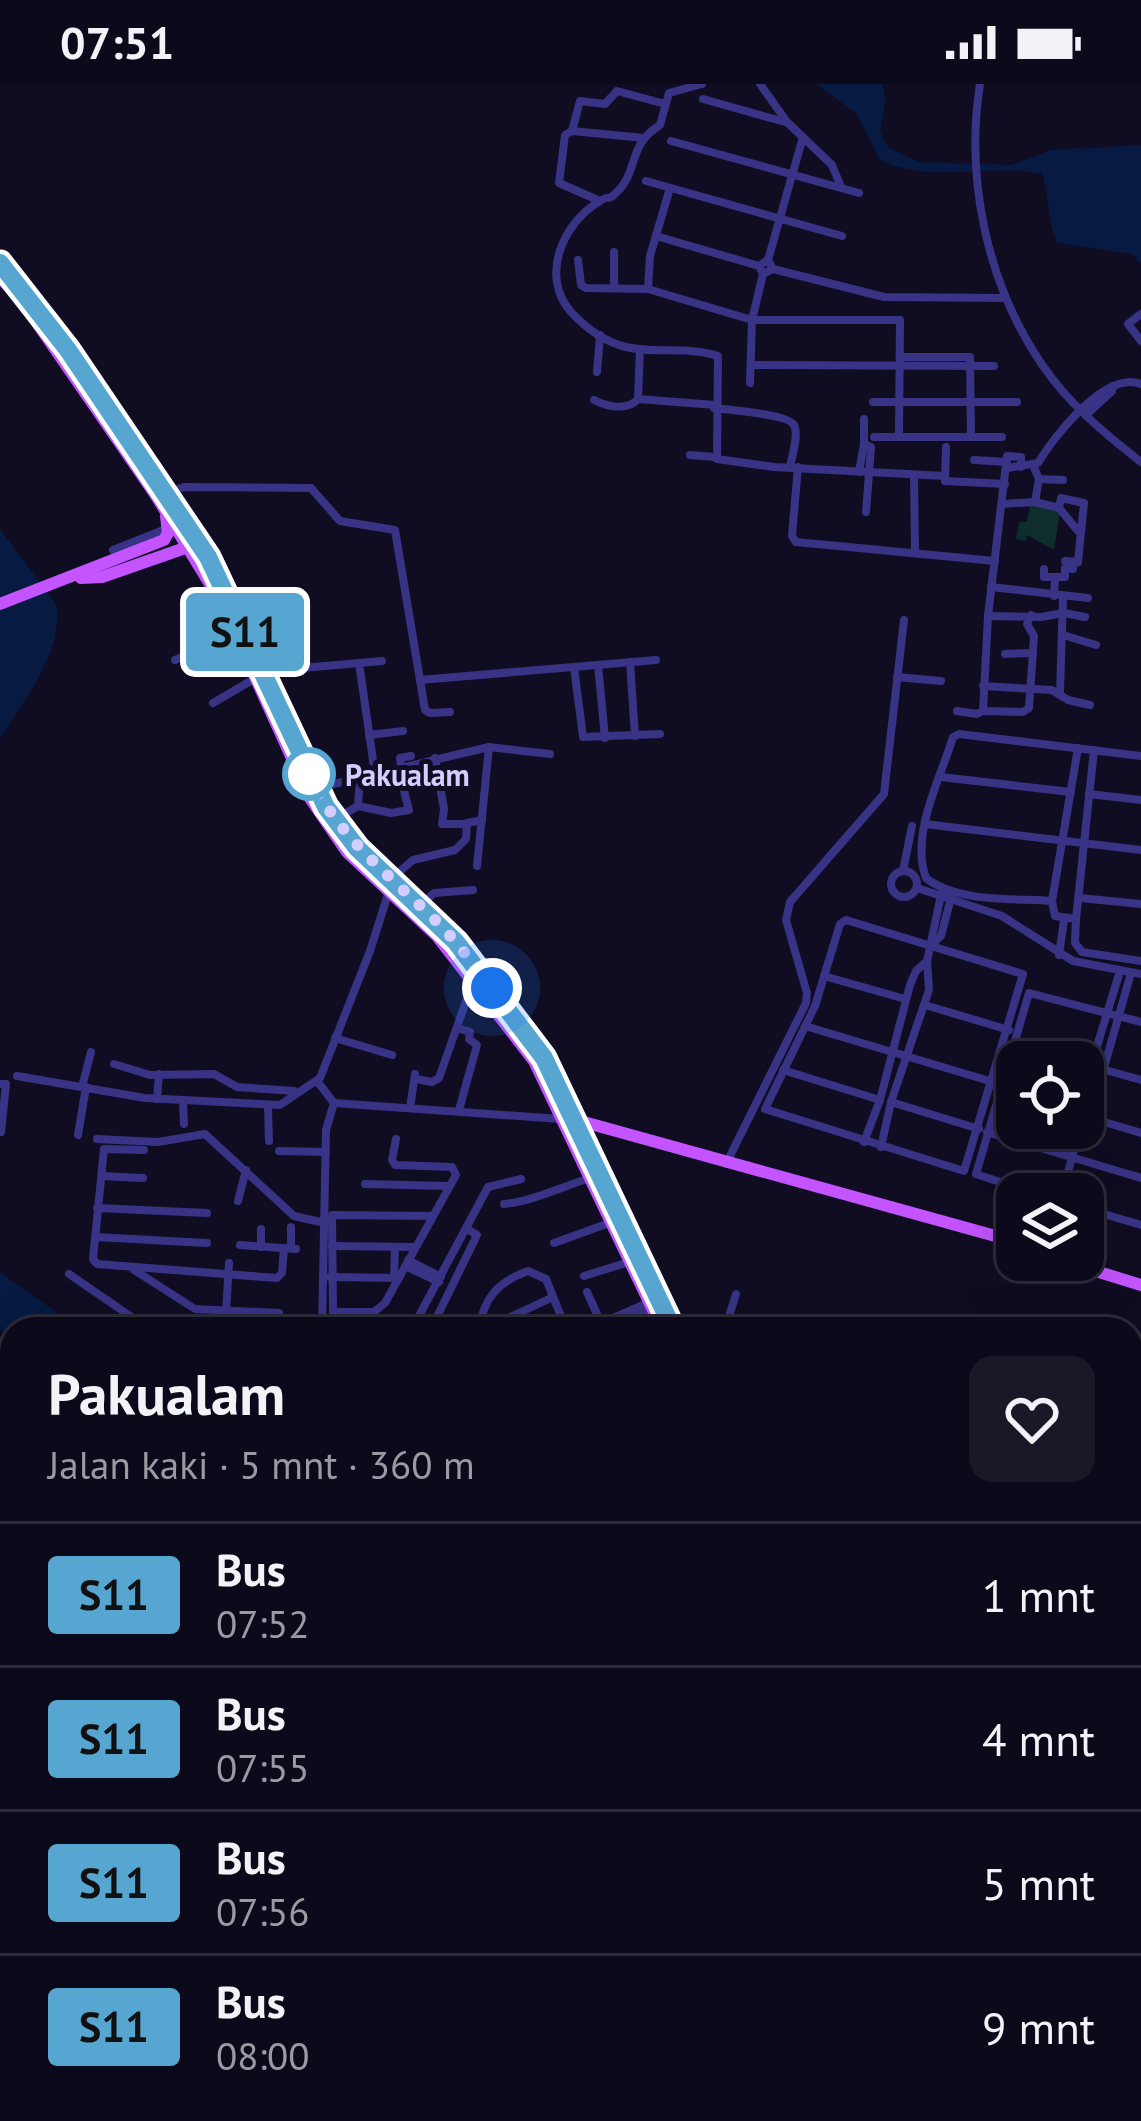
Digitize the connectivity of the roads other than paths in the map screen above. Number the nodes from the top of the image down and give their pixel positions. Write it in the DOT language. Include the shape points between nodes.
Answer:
graph roads {
  1 [pos="702,84"];
  2 [pos="760,84"];
  3 [pos="980,84"];
  4 [pos="618,88"];
  5 [pos="703,99"];
  6 [pos="665,104"];
  7 [pos="787,122"];
  8 [pos="572,131"];
  9 [pos="803,136"];
  10 [pos="644,138"];
  11 [pos="671,141"];
  12 [pos="792,175"];
  13 [pos="646,181"];
  14 [pos="670,188"];
  15 [pos="842,188"];
  16 [pos="859,194"];
  17 [pos="600,201"];
  18 [pos="780,218"];
  19 [pos="656,236"];
  20 [pos="842,236"];
  21 [pos="614,252"];
  22 [pos="578,260"];
  23 [pos="0,263"];
  24 [pos="766,267"];
  25 [pos="0,277"];
  26 [pos="614,288"];
  27 [pos="647,289"];
  28 [pos="1005,298"];
  29 [pos="1141,314"];
  30 [pos="752,320"];
  31 [pos="600,335"];
  32 [pos="1141,341"];
  33 [pos="640,349"];
  34 [pos="901,361"];
  35 [pos="751,365"];
  36 [pos="972,366"];
  37 [pos="994,366"];
  38 [pos="597,372"];
  39 [pos="750,382"];
  40 [pos="1141,384"];
  41 [pos="594,400"];
  42 [pos="638,400"];
  43 [pos="873,402"];
  44 [pos="900,402"];
  45 [pos="972,402"];
  46 [pos="1017,402"];
  47 [pos="714,406"];
  48 [pos="1084,413"];
  49 [pos="864,419"];
  50 [pos="899,434"];
  51 [pos="970,436"];
  52 [pos="874,437"];
  53 [pos="1002,437"];
  54 [pos="946,448"];
  55 [pos="690,455"];
  56 [pos="714,457"];
  57 [pos="974,460"];
  58 [pos="1141,462"];
  59 [pos="1007,465"];
  60 [pos="1034,465"];
  61 [pos="794,467"];
  62 [pos="864,472"];
  63 [pos="914,476"];
  64 [pos="945,476"];
  65 [pos="1039,478"];
  66 [pos="1063,480"];
  67 [pos="1005,484"];
  68 [pos="165,493"];
  69 [pos="1036,502"];
  70 [pos="1001,504"];
  71 [pos="1059,508"];
  72 [pos="866,512"];
  73 [pos="178,531"];
  74 [pos="1078,533"];
  75 [pos="113,550"];
  76 [pos="915,553"];
  77 [pos="995,561"];
  78 [pos="1044,569"];
  79 [pos="78,577"];
  80 [pos="1055,577"];
  81 [pos="991,587"];
  82 [pos="1059,597"];
  83 [pos="1088,598"];
  84 [pos="0,606"];
  85 [pos="1064,613"];
  86 [pos="1031,615"];
  87 [pos="988,616"];
  88 [pos="1084,617"];
  89 [pos="904,620"];
  90 [pos="236,634"];
  91 [pos="1063,635"];
  92 [pos="1096,645"];
  93 [pos="1033,653"];
  94 [pos="1004,655"];
  95 [pos="175,660"];
  96 [pos="656,660"];
  97 [pos="382,661"];
  98 [pos="358,662"];
  99 [pos="630,662"];
  100 [pos="598,665"];
  101 [pos="574,667"];
  102 [pos="260,675"];
  103 [pos="896,677"];
  104 [pos="420,680"];
  105 [pos="941,681"];
  106 [pos="983,686"];
  107 [pos="1031,687"];
  108 [pos="1060,693"];
  109 [pos="213,704"];
  110 [pos="1090,705"];
  111 [pos="957,711"];
  112 [pos="983,711"];
  113 [pos="450,712"];
  114 [pos="403,731"];
  115 [pos="660,734"];
  116 [pos="369,735"];
  117 [pos="635,736"];
  118 [pos="605,738"];
  119 [pos="489,747"];
  120 [pos="1078,748"];
  121 [pos="1094,750"];
  122 [pos="550,754"];
  123 [pos="411,756"];
  124 [pos="1141,756"];
  125 [pos="435,758"];
  126 [pos="400,767"];
  127 [pos="375,774"];
  128 [pos="360,776"];
  129 [pos="941,777"];
  130 [pos="315,788"];
  131 [pos="1071,792"];
  132 [pos="1089,794"];
  133 [pos="1141,800"];
  134 [pos="358,806"];
  135 [pos="335,819"];
  136 [pos="482,820"];
  137 [pos="466,824"];
  138 [pos="925,824"];
  139 [pos="912,826"];
  140 [pos="1065,842"];
  141 [pos="1083,843"];
  142 [pos="1141,850"];
  143 [pos="477,866"];
  144 [pos="903,871"];
  145 [pos="390,885"];
  146 [pos="917,888"];
  147 [pos="473,890"];
  148 [pos="946,896"];
  149 [pos="1080,898"];
  150 [pos="1052,901"];
  151 [pos="1141,904"];
  152 [pos="420,905"];
  153 [pos="1076,919"];
  154 [pos="1064,920"];
  155 [pos="932,946"];
  156 [pos="1059,955"];
  157 [pos="927,961"];
  158 [pos="1141,961"];
  159 [pos="472,973"];
  160 [pos="1131,973"];
  161 [pos="824,976"];
  162 [pos="905,999"];
  163 [pos="926,1005"];
  164 [pos="1108,1012"];
  165 [pos="1119,1015"];
  166 [pos="1141,1022"];
  167 [pos="805,1026"];
  168 [pos="457,1028"];
  169 [pos="1009,1030"];
  170 [pos="335,1038"];
  171 [pos="1007,1041"];
  172 [pos="1014,1041"];
  173 [pos="1095,1041"];
  174 [pos="91,1052"];
  175 [pos="892,1052"];
  176 [pos="392,1055"];
  177 [pos="905,1056"];
  178 [pos="114,1064"];
  179 [pos="783,1070"];
  180 [pos="1105,1070"];
  181 [pos="159,1074"];
  182 [pos="17,1076"];
  183 [pos="317,1081"];
  184 [pos="1141,1081"];
  185 [pos="0,1084"];
  186 [pos="996,1085"];
  187 [pos="84,1087"];
  188 [pos="996,1088"];
  189 [pos="296,1091"];
  190 [pos="157,1100"];
  191 [pos="886,1101"];
  192 [pos="2,1102"];
  193 [pos="182,1102"];
  194 [pos="334,1103"];
  195 [pos="268,1107"];
  196 [pos="410,1108"];
  197 [pos="459,1110"];
  198 [pos="568,1119"];
  199 [pos="1104,1123"];
  200 [pos="184,1124"];
  201 [pos="983,1131"];
  202 [pos="1,1132"];
  203 [pos="618,1132"];
  204 [pos="1141,1132"];
  205 [pos="78,1135"];
  206 [pos="97,1139"];
  207 [pos="396,1139"];
  208 [pos="269,1141"];
  209 [pos="864,1142"];
  210 [pos="881,1147"];
  211 [pos="587,1149"];
  212 [pos="1075,1149"];
  213 [pos="144,1150"];
  214 [pos="280,1151"];
  215 [pos="326,1152"];
  216 [pos="1072,1158"];
  217 [pos="727,1163"];
  218 [pos="246,1170"];
  219 [pos="971,1171"];
  220 [pos="1067,1173"];
  221 [pos="102,1176"];
  222 [pos="143,1178"];
  223 [pos="590,1178"];
  224 [pos="1141,1178"];
  225 [pos="521,1179"];
  226 [pos="996,1183"];
  227 [pos="365,1184"];
  228 [pos="434,1185"];
  229 [pos="449,1186"];
  230 [pos="238,1201"];
  231 [pos="504,1204"];
  232 [pos="98,1208"];
  233 [pos="207,1213"];
  234 [pos="433,1214"];
  235 [pos="1104,1214"];
  236 [pos="420,1216"];
  237 [pos="611,1222"];
  238 [pos="326,1223"];
  239 [pos="1141,1225"];
  240 [pos="291,1227"];
  241 [pos="261,1229"];
  242 [pos="466,1229"];
  243 [pos="95,1237"];
  244 [pos="996,1239"];
  245 [pos="207,1243"];
  246 [pos="554,1243"];
  247 [pos="417,1244"];
  248 [pos="240,1245"];
  249 [pos="332,1246"];
  250 [pos="261,1247"];
  251 [pos="395,1247"];
  252 [pos="290,1249"];
  253 [pos="630,1262"];
  254 [pos="229,1263"];
  255 [pos="406,1263"];
  256 [pos="1104,1268"];
  257 [pos="133,1269"];
  258 [pos="1104,1272"];
  259 [pos="69,1274"];
  260 [pos="228,1274"];
  261 [pos="584,1276"];
  262 [pos="330,1277"];
  263 [pos="436,1277"];
  264 [pos="396,1278"];
  265 [pos="1141,1282"];
  266 [pos="586,1292"];
  267 [pos="736,1294"];
  268 [pos="651,1305"];
  269 [pos="226,1312"];
  270 [pos="279,1313"];
  271 [pos="131,1317"];
  272 [pos="226,1317"];
  273 [pos="322,1317"];
  274 [pos="418,1317"];
  275 [pos="437,1317"];
  276 [pos="481,1317"];
  277 [pos="510,1317"];
  278 [pos="599,1317"];
  279 [pos="622,1317"];
  280 [pos="656,1317"];
  281 [pos="656,1317"];
  282 [pos="729,1317"];
  1 -- 6 [label="street" via="673,90"];
  2 -- 7 [label="street"];
  3 -- 28 [label="street" via="974,170"];
  4 -- 6 [label="street"];
  4 -- 8 [label="street" via="605,104 580,101"];
  5 -- 7 [label="street"];
  6 -- 10 [label="street" via="660,125"];
  7 -- 9 [label="street"];
  8 -- 10 [label="street"];
  8 -- 17 [label="street" via="559,183"];
  9 -- 12 [label="street"];
  9 -- 15 [label="street"];
  10 -- 17 [label="street" via="623,184"];
  11 -- 12 [label="street"];
  12 -- 15 [label="street"];
  12 -- 18 [label="street"];
  13 -- 14 [label="street"];
  14 -- 18 [label="street"];
  14 -- 19 [label="street"];
  15 -- 16 [label="street"];
  17 -- 31 [label="street" via="561,248 556,271 561,298"];
  18 -- 20 [label="street"];
  18 -- 24 [label="street"];
  19 -- 24 [label="street"];
  19 -- 27 [label="street"];
  21 -- 26 [label="street"];
  22 -- 26 [label="street" via="581,285"];
  23 -- 68 [label="main road"];
  24 -- 28 [label="street" via="884,297"];
  24 -- 30 [label="street"];
  25 -- 73 [label="main road"];
  26 -- 27 [label="street"];
  27 -- 30 [label="street"];
  28 -- 48 [label="street" via="1041,363"];
  29 -- 32 [label="street" via="1128,324"];
  30 -- 34 [label="street" via="896,320"];
  30 -- 35 [label="street"];
  31 -- 33 [label="street"];
  31 -- 38 [label="street"];
  33 -- 42 [label="street"];
  33 -- 47 [label="street" via="718,356"];
  34 -- 35 [label="street"];
  34 -- 36 [label="street"];
  34 -- 44 [label="street"];
  35 -- 39 [label="street"];
  36 -- 37 [label="street"];
  36 -- 45 [label="street"];
  40 -- 48 [label="street" via="1112,386"];
  41 -- 42 [label="street"];
  42 -- 47 [label="street"];
  43 -- 44 [label="street"];
  44 -- 45 [label="street"];
  44 -- 50 [label="street"];
  45 -- 46 [label="street"];
  45 -- 51 [label="street"];
  47 -- 56 [label="street"];
  47 -- 61 [label="street" via="792,423"];
  48 -- 58 [label="street"];
  48 -- 60 [label="street"];
  49 -- 62 [label="street" via="864,444 872,447"];
  50 -- 51 [label="street"];
  50 -- 52 [label="street"];
  51 -- 53 [label="street"];
  54 -- 64 [label="street"];
  55 -- 56 [label="street"];
  56 -- 61 [label="street"];
  57 -- 59 [label="street"];
  59 -- 60 [label="street"];
  59 -- 67 [label="street"];
  60 -- 65 [label="street"];
  61 -- 62 [label="street"];
  61 -- 76 [label="street" via="793,540"];
  62 -- 63 [label="street"];
  62 -- 72 [label="street"];
  63 -- 64 [label="street"];
  63 -- 76 [label="street"];
  64 -- 67 [label="street"];
  65 -- 66 [label="street"];
  65 -- 69 [label="street"];
  67 -- 70 [label="street"];
  68 -- 73 [label="main road"];
  68 -- 104 [label="street" via="311,488 340,521 394,530"];
  69 -- 70 [label="street"];
  69 -- 71 [label="street"];
  70 -- 77 [label="street"];
  71 -- 74 [label="street"];
  71 -- 74 [label="street" via="1061,498 1085,505"];
  73 -- 75 [label="street"];
  73 -- 79 [label="main road"];
  73 -- 79 [label="main road" via="102,577"];
  73 -- 90 [label="main road"];
  73 -- 102 [label="main road" via="229,598"];
  74 -- 80 [label="street" via="1078,562"];
  76 -- 77 [label="street"];
  77 -- 81 [label="street"];
  78 -- 80 [label="street" via="1044,577"];
  79 -- 84 [label="main road"];
  80 -- 82 [label="street"];
  81 -- 82 [label="street"];
  81 -- 87 [label="street"];
  82 -- 83 [label="street"];
  82 -- 85 [label="street"];
  85 -- 86 [label="street"];
  85 -- 88 [label="street"];
  85 -- 91 [label="street"];
  86 -- 87 [label="street"];
  86 -- 93 [label="street"];
  87 -- 106 [label="street"];
  89 -- 103 [label="street"];
  90 -- 95 [label="street"];
  90 -- 102 [label="main road"];
  91 -- 92 [label="street"];
  91 -- 108 [label="street"];
  93 -- 94 [label="street"];
  93 -- 107 [label="street"];
  96 -- 99 [label="street"];
  97 -- 98 [label="street"];
  98 -- 102 [label="street" via="302,668 294,660"];
  98 -- 116 [label="street"];
  99 -- 100 [label="street"];
  99 -- 117 [label="street"];
  100 -- 101 [label="street"];
  100 -- 118 [label="street"];
  101 -- 104 [label="street"];
  101 -- 118 [label="street" via="580,733"];
  102 -- 109 [label="street"];
  102 -- 130 [label="main road"];
  102 -- 145 [label="main road" via="318,812 347,852"];
  103 -- 105 [label="street"];
  103 -- 217 [label="street" via="884,794 790,902 786,920 806,1003"];
  104 -- 113 [label="street" via="427,713"];
  106 -- 107 [label="street"];
  106 -- 112 [label="street"];
  107 -- 108 [label="street"];
  107 -- 112 [label="street" via="1026,712"];
  108 -- 110 [label="street"];
  111 -- 112 [label="street"];
  114 -- 116 [label="street"];
  115 -- 117 [label="street"];
  116 -- 127 [label="street"];
  117 -- 118 [label="street"];
  119 -- 122 [label="street"];
  119 -- 125 [label="street"];
  119 -- 136 [label="street"];
  120 -- 121 [label="street"];
  120 -- 129 [label="street" via="959,734"];
  120 -- 131 [label="street"];
  121 -- 124 [label="street"];
  121 -- 132 [label="street"];
  123 -- 126 [label="street" via="400,758"];
  125 -- 126 [label="street"];
  125 -- 137 [label="street" via="442,824"];
  126 -- 127 [label="street"];
  126 -- 134 [label="street" via="409,810"];
  127 -- 128 [label="street"];
  128 -- 130 [label="street"];
  128 -- 134 [label="street"];
  129 -- 131 [label="street"];
  129 -- 138 [label="street"];
  130 -- 135 [label="main road"];
  131 -- 140 [label="street"];
  132 -- 133 [label="street"];
  132 -- 141 [label="street"];
  134 -- 135 [label="street"];
  135 -- 145 [label="main road"];
  136 -- 137 [label="street"];
  136 -- 143 [label="street"];
  137 -- 145 [label="street" via="455,850 413,860"];
  138 -- 140 [label="street"];
  138 -- 150 [label="street" via="923,872 931,882 966,894"];
  139 -- 144 [label="street"];
  140 -- 141 [label="street"];
  140 -- 150 [label="street"];
  141 -- 142 [label="street"];
  141 -- 149 [label="street"];
  144 -- 146 [label="street" via="915,875"];
  144 -- 146 [label="street" via="891,882 896,894 908,897"];
  145 -- 152 [label="main road"];
  145 -- 159 [label="main road"];
  145 -- 170 [label="street"];
  146 -- 148 [label="street"];
  147 -- 152 [label="street" via="434,893"];
  148 -- 155 [label="street"];
  148 -- 156 [label="street" via="1002,916"];
  149 -- 151 [label="street"];
  149 -- 153 [label="street"];
  150 -- 154 [label="street"];
  152 -- 159 [label="main road"];
  153 -- 154 [label="street"];
  153 -- 158 [label="street" via="1078,948 1087,954"];
  154 -- 156 [label="street"];
  155 -- 157 [label="street"];
  155 -- 161 [label="street" via="846,920"];
  155 -- 169 [label="street" via="1020,971"];
  156 -- 160 [label="street"];
  157 -- 162 [label="street"];
  157 -- 163 [label="street"];
  159 -- 168 [label="street"];
  159 -- 198 [label="main road"];
  160 -- 164 [label="street"];
  160 -- 165 [label="street"];
  161 -- 162 [label="street"];
  161 -- 167 [label="street"];
  162 -- 175 [label="street"];
  163 -- 169 [label="street"];
  163 -- 177 [label="street"];
  164 -- 165 [label="street"];
  164 -- 172 [label="street" via="1033,992"];
  164 -- 173 [label="street"];
  165 -- 166 [label="street"];
  165 -- 180 [label="street"];
  167 -- 175 [label="street"];
  167 -- 179 [label="street"];
  168 -- 196 [label="street" via="439,1078 416,1077"];
  168 -- 197 [label="street" via="477,1046"];
  169 -- 171 [label="street"];
  170 -- 176 [label="street"];
  170 -- 183 [label="street"];
  174 -- 187 [label="street"];
  175 -- 177 [label="street"];
  175 -- 191 [label="street"];
  177 -- 186 [label="street"];
  177 -- 191 [label="street"];
  178 -- 181 [label="street"];
  179 -- 191 [label="street"];
  179 -- 209 [label="street" via="766,1111"];
  180 -- 184 [label="street"];
  181 -- 189 [label="street" via="214,1074 237,1088"];
  181 -- 190 [label="street"];
  182 -- 187 [label="street"];
  183 -- 189 [label="street"];
  183 -- 194 [label="street"];
  185 -- 192 [label="street"];
  187 -- 190 [label="street"];
  187 -- 205 [label="street"];
  188 -- 201 [label="street"];
  189 -- 195 [label="street"];
  190 -- 193 [label="street"];
  191 -- 201 [label="street"];
  191 -- 209 [label="street"];
  191 -- 210 [label="street"];
  192 -- 202 [label="street"];
  193 -- 195 [label="street"];
  193 -- 200 [label="street"];
  194 -- 196 [label="street"];
  194 -- 215 [label="street"];
  195 -- 208 [label="street"];
  196 -- 197 [label="street"];
  197 -- 198 [label="street"];
  198 -- 203 [label="main road"];
  198 -- 211 [label="main road"];
  198 -- 223 [label="main road"];
  199 -- 204 [label="street"];
  201 -- 216 [label="street"];
  201 -- 219 [label="street"];
  203 -- 211 [label="main road"];
  203 -- 217 [label="main road"];
  206 -- 218 [label="street" via="158,1142 203,1133"];
  207 -- 229 [label="street" via="393,1164 452,1167"];
  209 -- 210 [label="street"];
  210 -- 219 [label="street"];
  211 -- 280 [label="main road"];
  212 -- 216 [label="street"];
  213 -- 221 [label="street" via="106,1148"];
  214 -- 215 [label="street"];
  215 -- 238 [label="street"];
  216 -- 220 [label="street"];
  216 -- 224 [label="street"];
  217 -- 244 [label="main road"];
  218 -- 230 [label="street"];
  218 -- 238 [label="street" via="294,1216"];
  219 -- 226 [label="street"];
  221 -- 222 [label="street"];
  221 -- 232 [label="street"];
  223 -- 231 [label="street"];
  223 -- 237 [label="main road"];
  225 -- 242 [label="street" via="488,1187"];
  227 -- 228 [label="street"];
  228 -- 229 [label="street"];
  228 -- 234 [label="street"];
  229 -- 234 [label="street"];
  232 -- 233 [label="street"];
  232 -- 243 [label="street"];
  234 -- 236 [label="street"];
  234 -- 247 [label="street"];
  235 -- 239 [label="street"];
  236 -- 247 [label="street"];
  236 -- 249 [label="street" via="335,1214"];
  237 -- 246 [label="street"];
  237 -- 253 [label="main road"];
  238 -- 273 [label="street"];
  240 -- 252 [label="street"];
  241 -- 250 [label="street"];
  242 -- 263 [label="street"];
  242 -- 275 [label="street" via="477,1235"];
  243 -- 245 [label="street"];
  243 -- 257 [label="street" via="97,1264"];
  247 -- 251 [label="street"];
  247 -- 255 [label="street"];
  248 -- 250 [label="street"];
  249 -- 251 [label="street"];
  249 -- 262 [label="street"];
  250 -- 252 [label="street"];
  251 -- 264 [label="street"];
  252 -- 260 [label="street" via="277,1279"];
  253 -- 261 [label="street"];
  253 -- 268 [label="main road"];
  254 -- 260 [label="street"];
  255 -- 263 [label="street"];
  255 -- 264 [label="street"];
  256 -- 265 [label="main road"];
  257 -- 260 [label="street"];
  257 -- 269 [label="street" via="185,1305"];
  258 -- 265 [label="main road"];
  259 -- 271 [label="street"];
  260 -- 269 [label="street"];
  262 -- 264 [label="street"];
  262 -- 264 [label="street" via="335,1313 374,1312"];
  263 -- 274 [label="street"];
  266 -- 278 [label="street"];
  267 -- 282 [label="street"];
  268 -- 279 [label="street"];
  268 -- 281 [label="main road"];
  269 -- 270 [label="street"];
  269 -- 272 [label="street"];
  276 -- 277 [label="street" via="496,1286 524,1272 546,1279 547,1301"];
}
